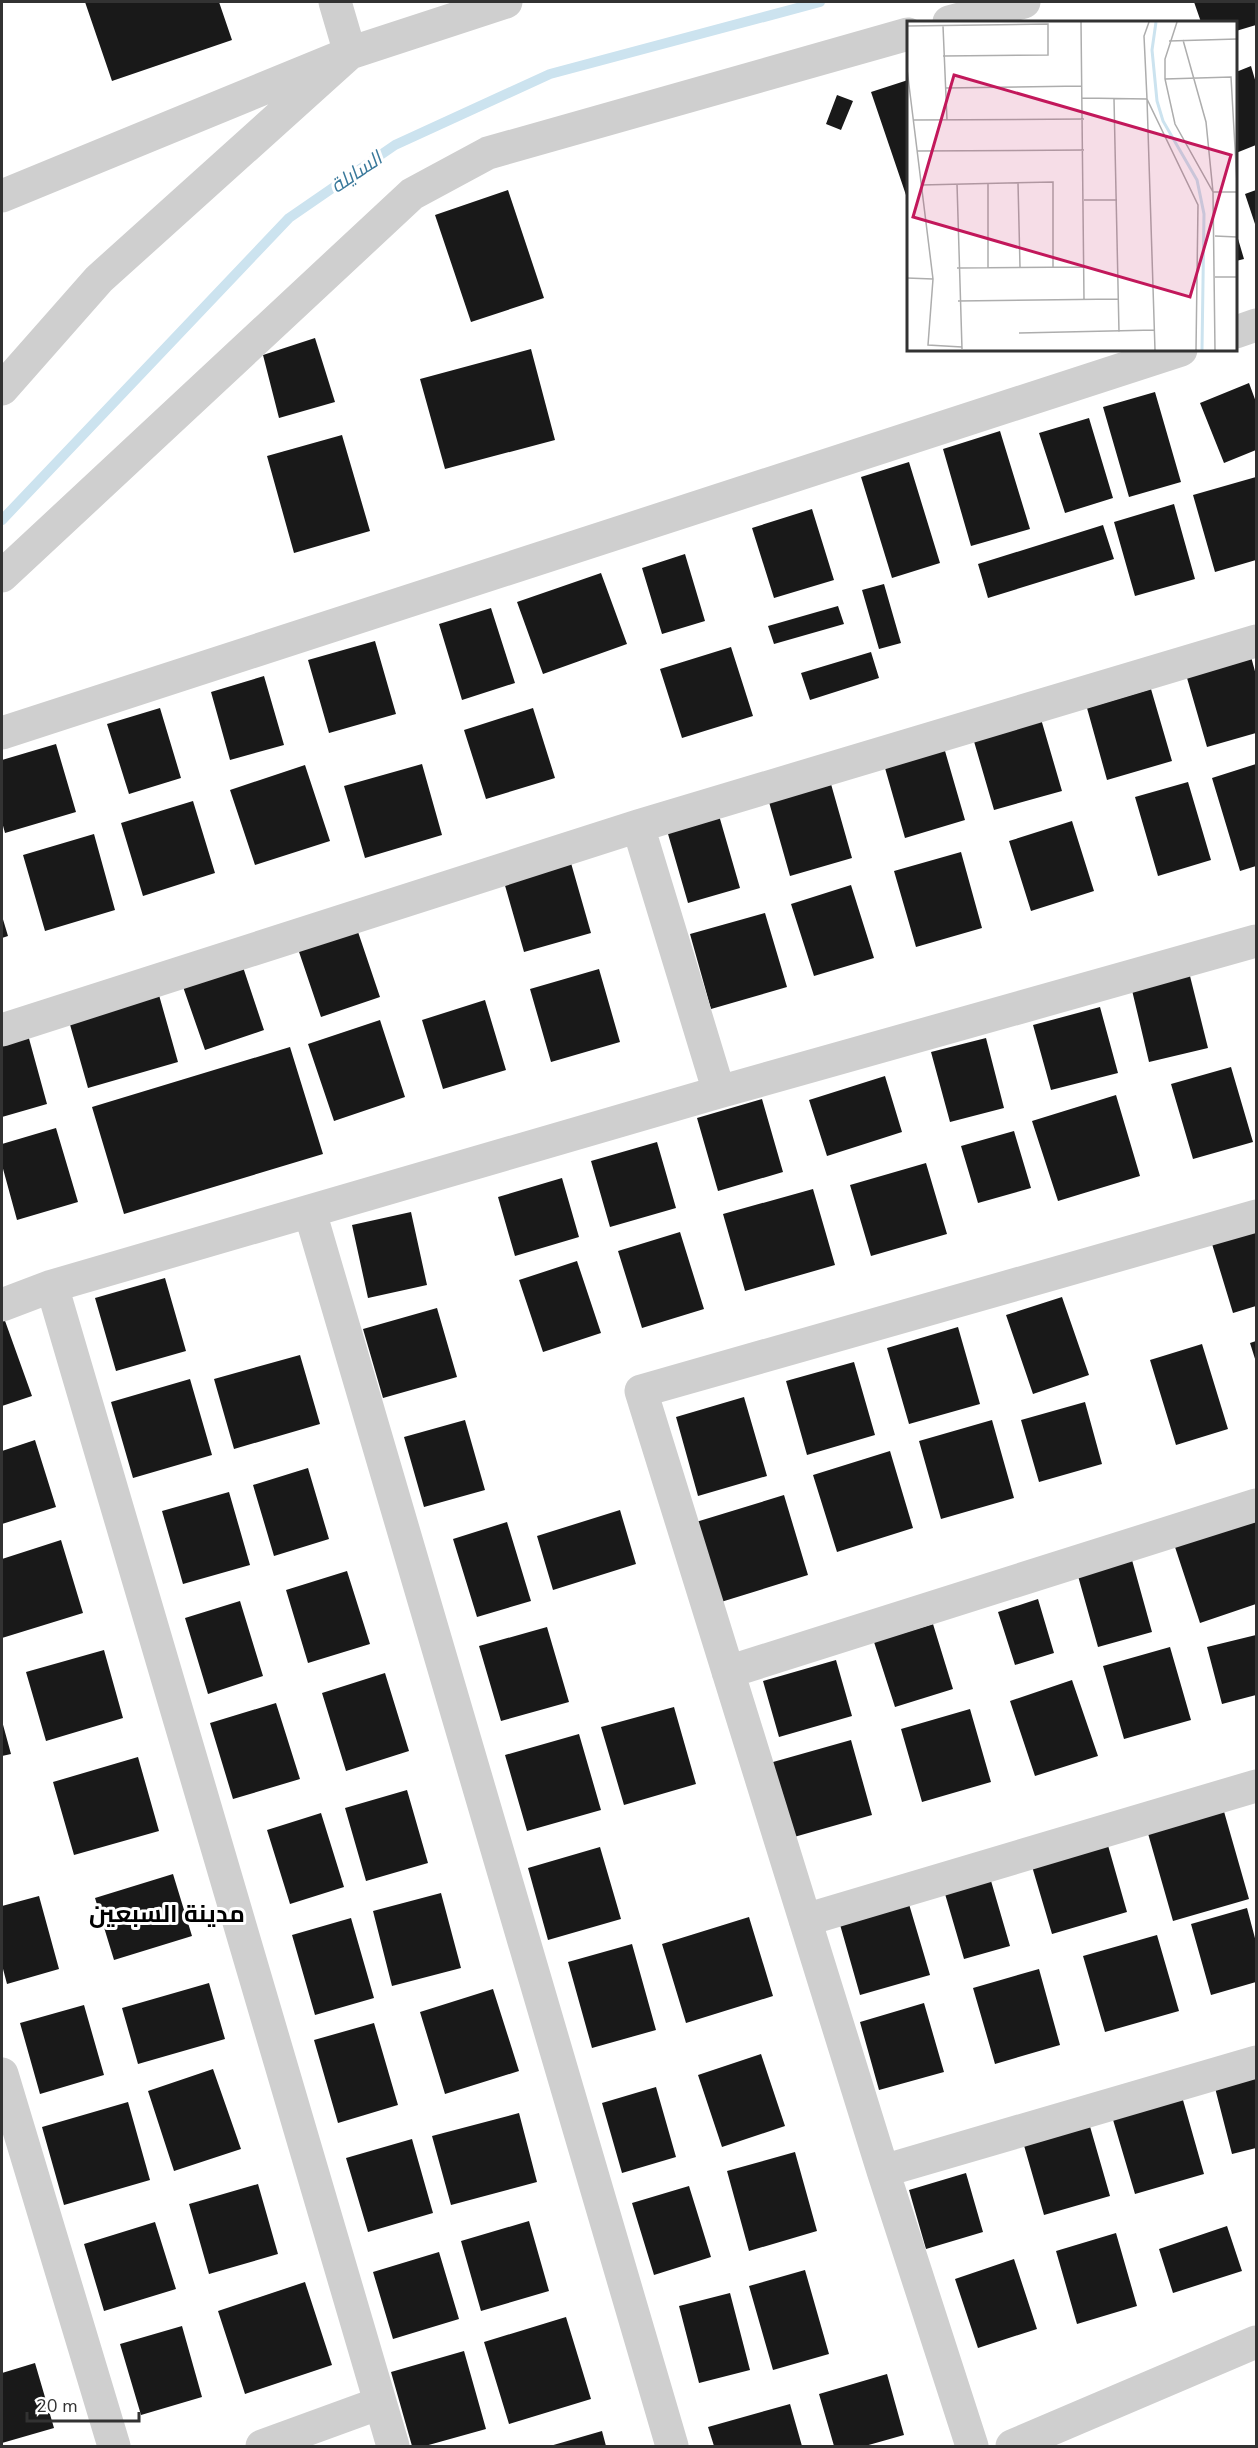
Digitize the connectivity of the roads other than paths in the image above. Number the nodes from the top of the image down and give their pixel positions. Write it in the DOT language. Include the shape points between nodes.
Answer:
graph roads {
  1 [pos="335,2"];
  2 [pos="506,2"];
  3 [pos="1024,2"];
  4 [pos="953,21"];
  5 [pos="907,35"];
  6 [pos="350,53"];
  7 [pos="2,196"];
  8 [pos="1257,325"];
  9 [pos="1237,332"];
  10 [pos="1178,351"];
  11 [pos="2,389"];
  12 [pos="2,576"];
  13 [pos="1257,641"];
  14 [pos="2,733"];
  15 [pos="638,826"];
  16 [pos="1257,941"];
  17 [pos="2,1030"];
  18 [pos="719,1092"];
  19 [pos="310,1212"];
  20 [pos="1257,1216"];
  21 [pos="52,1286"];
  22 [pos="2,1305"];
  23 [pos="1257,1505"];
  24 [pos="728,1672"];
  25 [pos="1257,1786"];
  26 [pos="805,1920"];
  27 [pos="1257,2062"];
  28 [pos="2,2074"];
  29 [pos="883,2171"];
  30 [pos="1257,2342"];
  31 [pos="380,2403"];
  32 [pos="114,2446"];
  33 [pos="262,2446"];
  34 [pos="393,2446"];
  35 [pos="672,2446"];
  36 [pos="972,2446"];
  37 [pos="1012,2446"];
  1 -- 6 [label="street"];
  2 -- 6 [label="street"];
  3 -- 4 [label="street"];
  5 -- 12 [label="street" via="488,153 412,194"];
  6 -- 7 [label="street"];
  6 -- 11 [label="street" via="99,279"];
  8 -- 9 [label="street"];
  10 -- 14 [label="street"];
  13 -- 15 [label="street"];
  15 -- 17 [label="street"];
  15 -- 18 [label="street"];
  16 -- 18 [label="street"];
  18 -- 19 [label="street"];
  19 -- 21 [label="street"];
  19 -- 35 [label="street"];
  20 -- 24 [label="street" via="641,1391"];
  21 -- 22 [label="street"];
  21 -- 31 [label="street"];
  23 -- 24 [label="street"];
  24 -- 26 [label="street"];
  25 -- 26 [label="street"];
  26 -- 29 [label="street"];
  27 -- 29 [label="street"];
  28 -- 32 [label="street"];
  29 -- 36 [label="street"];
  30 -- 37 [label="street"];
  31 -- 33 [label="street"];
  31 -- 34 [label="street"];
}
